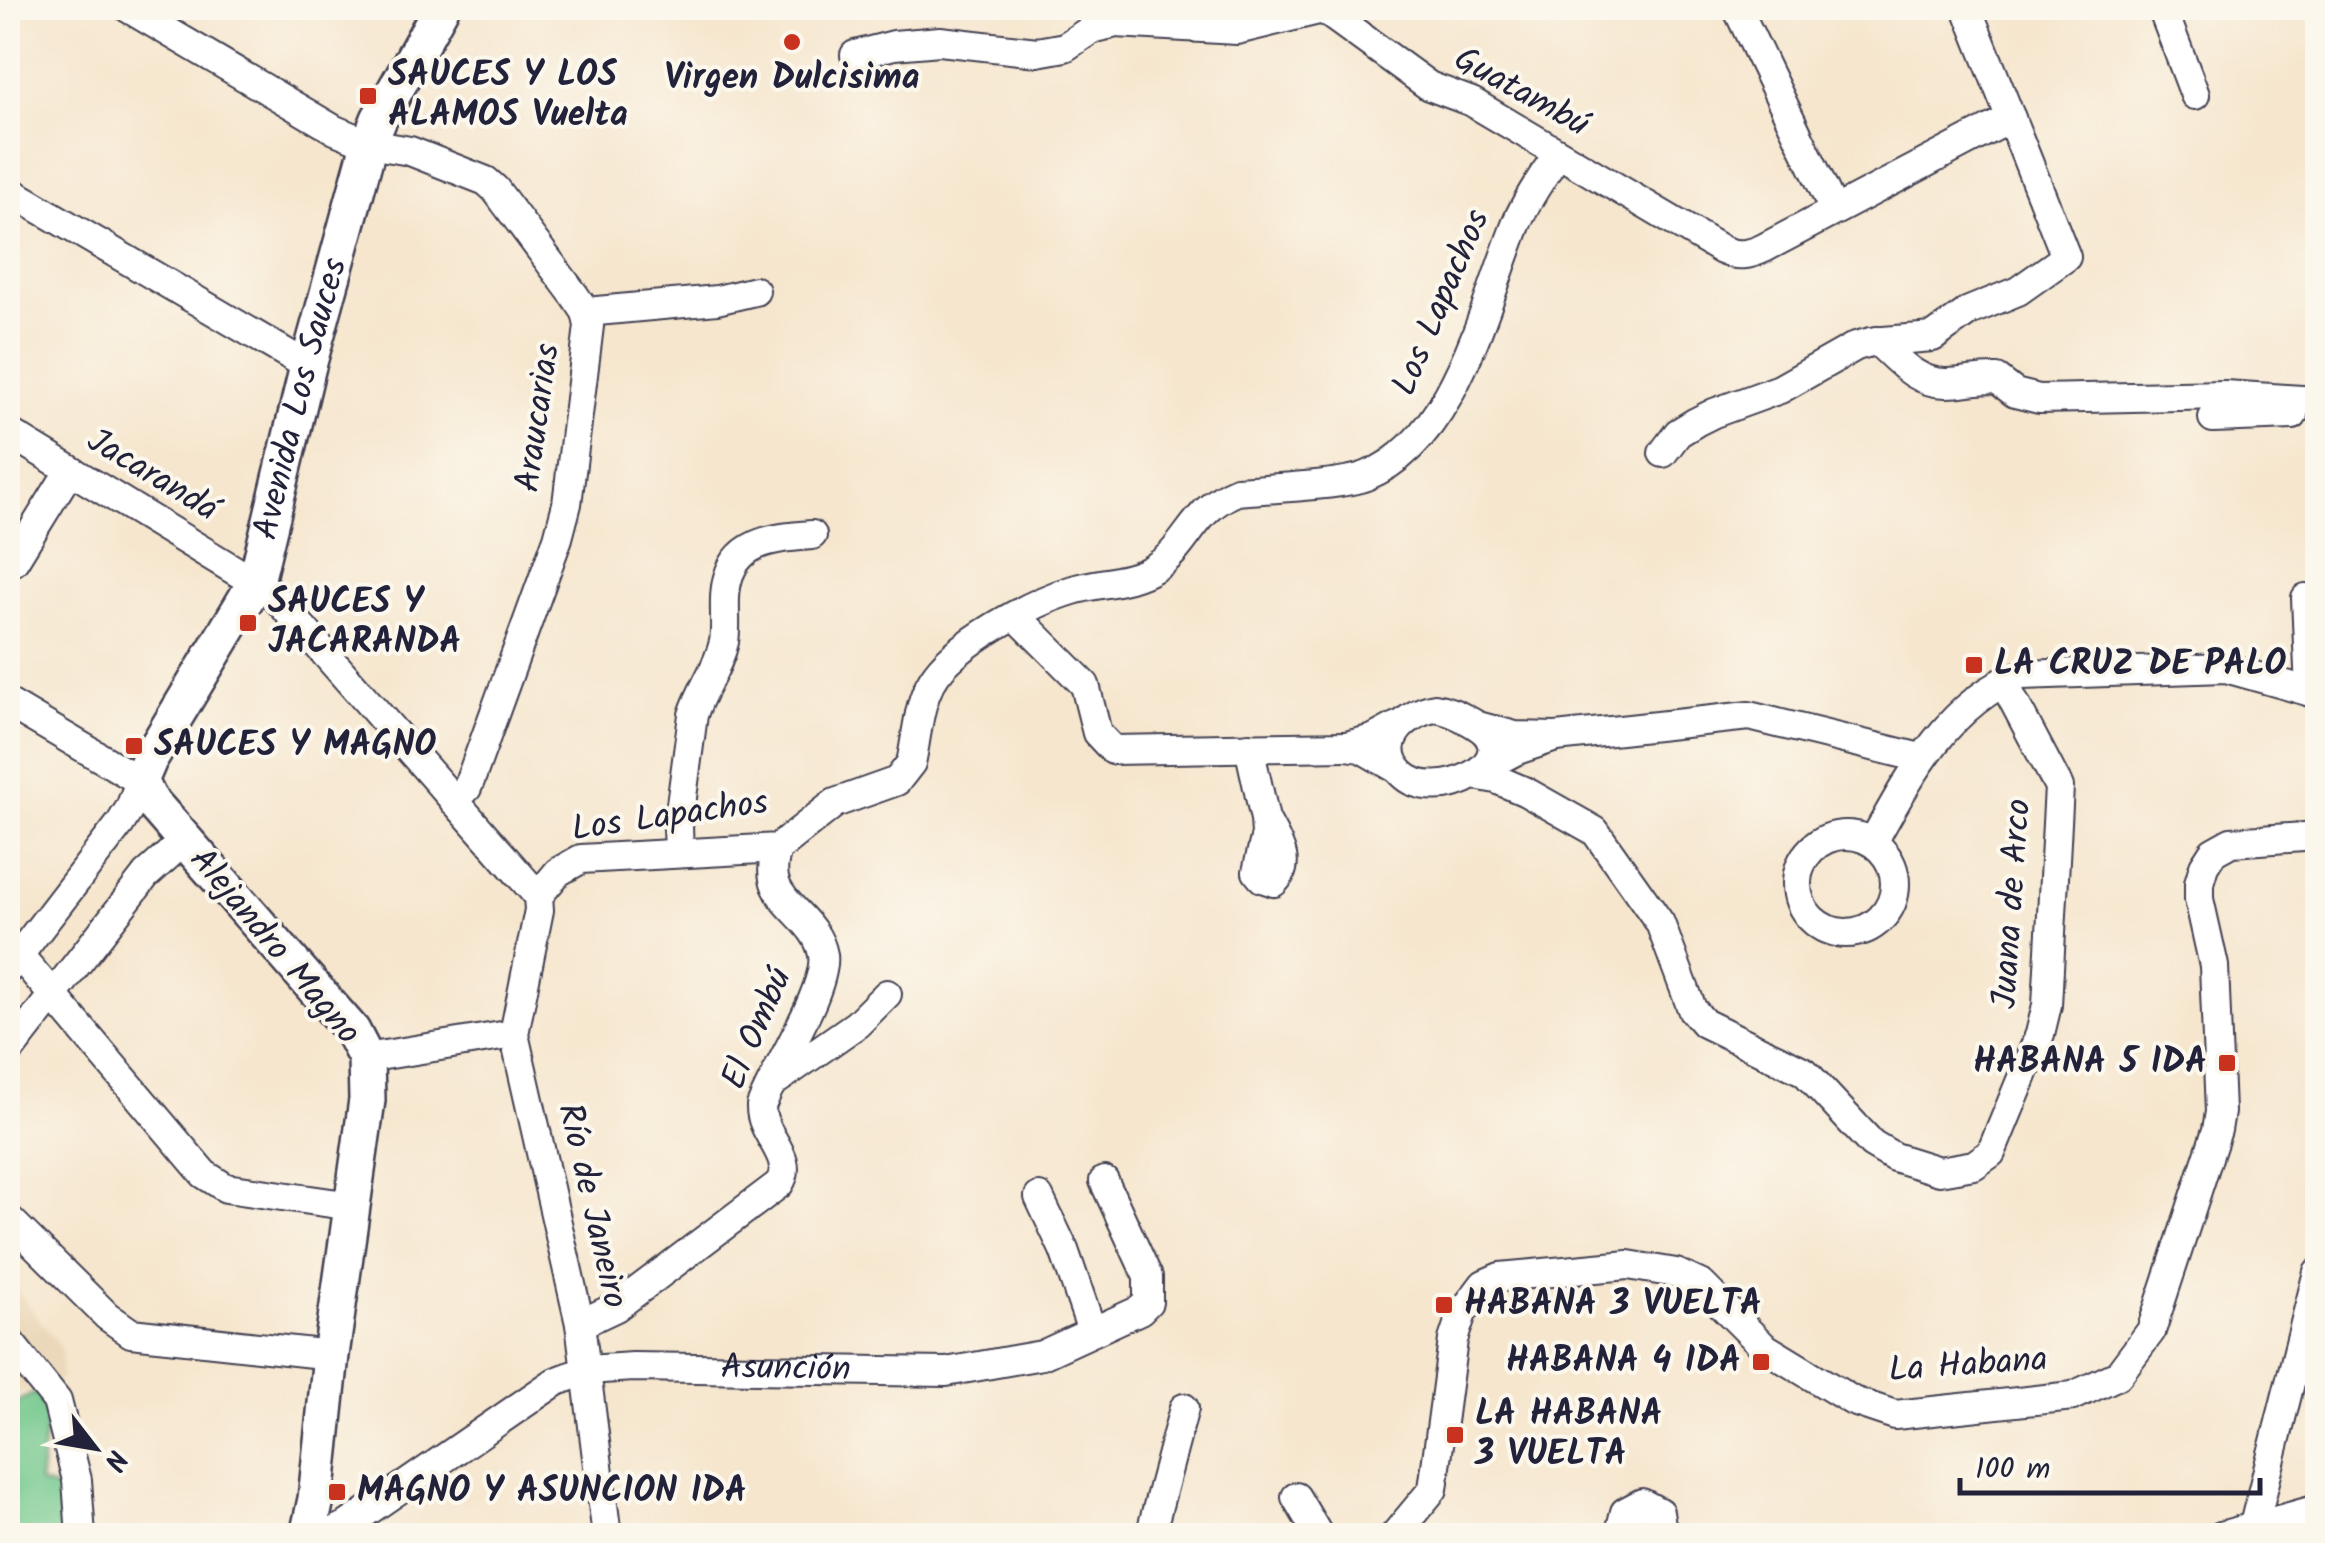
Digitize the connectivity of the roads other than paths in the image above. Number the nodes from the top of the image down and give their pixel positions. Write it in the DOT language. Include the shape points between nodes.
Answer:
graph roads {
  1 [pos="128,8"];
  2 [pos="441,8"];
  3 [pos="1737,8"];
  4 [pos="1967,8"];
  5 [pos="2162,8"];
  6 [pos="1102,17"];
  7 [pos="855,55"];
  8 [pos="2194,96"];
  9 [pos="2011,118"];
  10 [pos="369,144"];
  11 [pos="1557,154"];
  12 [pos="8,190"];
  13 [pos="1834,210"];
  14 [pos="755,290"];
  15 [pos="586,312"];
  16 [pos="1877,342"];
  17 [pos="308,366"];
  18 [pos="2318,404"];
  19 [pos="2213,418"];
  20 [pos="8,432"];
  21 [pos="1664,452"];
  22 [pos="70,470"];
  23 [pos="812,535"];
  24 [pos="14,562"];
  25 [pos="256,582"];
  26 [pos="2306,598"];
  27 [pos="1016,616"];
  28 [pos="2003,681"];
  29 [pos="2314,693"];
  30 [pos="8,703"];
  31 [pos="1397,726"];
  32 [pos="1478,726"];
  33 [pos="1556,736"];
  34 [pos="1346,746"];
  35 [pos="1249,747"];
  36 [pos="1518,750"];
  37 [pos="1921,758"];
  38 [pos="1396,768"];
  39 [pos="1479,772"];
  40 [pos="140,781"];
  41 [pos="1526,792"];
  42 [pos="454,801"];
  43 [pos="1265,819"];
  44 [pos="2318,836"];
  45 [pos="185,840"];
  46 [pos="1873,842"];
  47 [pos="778,848"];
  48 [pos="679,852"];
  49 [pos="538,896"];
  50 [pos="11,957"];
  51 [pos="52,994"];
  52 [pos="888,994"];
  53 [pos="514,1034"];
  54 [pos="8,1052"];
  55 [pos="366,1058"];
  56 [pos="768,1086"];
  57 [pos="1104,1180"];
  58 [pos="1039,1197"];
  59 [pos="352,1206"];
  60 [pos="8,1218"];
  61 [pos="2318,1272"];
  62 [pos="580,1324"];
  63 [pos="1092,1331"];
  64 [pos="8,1340"];
  65 [pos="331,1356"];
  66 [pos="587,1370"];
  67 [pos="1184,1408"];
  68 [pos="319,1458"];
  69 [pos="1296,1497"];
  70 [pos="2318,1509"];
  71 [pos="2254,1526"];
  72 [pos="82,1536"];
  73 [pos="290,1536"];
  74 [pos="308,1536"];
  75 [pos="326,1536"];
  76 [pos="607,1536"];
  77 [pos="1150,1536"];
  78 [pos="1319,1536"];
  79 [pos="1394,1536"];
  80 [pos="1627,1536"];
  81 [pos="1656,1536"];
  82 [pos="2221,1536"];
  1 -- 10 [label="street, Araucarias"];
  2 -- 10 [label="main road, Avenida Los Sauces"];
  3 -- 13 [label="street"];
  4 -- 9 [label="street"];
  5 -- 8 [label="street"];
  6 -- 7 [label="street, Guatambú" via="1065,46 1038,52 940,41"];
  6 -- 11 [label="street, Guatambú" via="1238,30 1323,9 1429,86 1472,102"];
  9 -- 13 [label="street, Guatambú"];
  9 -- 16 [label="street" via="2066,257 1933,337"];
  10 -- 15 [label="street, Araucarias" via="410,151 486,181"];
  10 -- 17 [label="main road, Avenida Los Sauces"];
  11 -- 13 [label="street, Guatambú" via="1732,254 1750,254"];
  11 -- 27 [label="street, Los Lapachos" via="1518,219 1449,398 1398,460 1362,478 1222,497 1151,571 1072,590"];
  12 -- 17 [label="street"];
  14 -- 15 [label="street"];
  15 -- 42 [label="street, Araucarias" via="588,339 558,538 467,788"];
  16 -- 18 [label="street" via="1926,380 1997,379 2039,400 2225,395"];
  16 -- 21 [label="street" via="1714,412 1678,433"];
  17 -- 25 [label="main road, Avenida Los Sauces"];
  18 -- 19 [label="street" via="2302,414"];
  20 -- 22 [label="street, Jacarandá"];
  22 -- 24 [label="street"];
  22 -- 25 [label="street, Jacarandá"];
  23 -- 48 [label="street" via="751,546 731,572 719,660 693,715"];
  25 -- 40 [label="main road, Avenida Los Sauces"];
  25 -- 42 [label="street, Jacarandá" via="282,602"];
  26 -- 29 [label="street"];
  27 -- 35 [label="street" via="1085,685 1097,733 1112,750"];
  27 -- 47 [label="street, Los Lapachos" via="974,642 932,681 905,774 835,803"];
  28 -- 29 [label="street" via="2059,671 2213,668"];
  28 -- 37 [label="street" via="1970,705"];
  28 -- 41 [label="street, Juana de Arco" via="2059,787 2051,969 2040,1034 1998,1141 1974,1165 1940,1171 1880,1150 1805,1072 1704,1023 1692,1009 1660,923 1596,831"];
  30 -- 40 [label="street, Alejandro Magno"];
  31 -- 32 [label="street" via="1435,708"];
  31 -- 34 [label="street"];
  31 -- 38 [label="street"];
  32 -- 33 [label="street" via="1515,736"];
  32 -- 39 [label="street" via="1492,745"];
  33 -- 36 [label="street"];
  33 -- 37 [label="street" via="1748,716"];
  34 -- 35 [label="street"];
  34 -- 38 [label="street"];
  35 -- 43 [label="street"];
  36 -- 39 [label="street"];
  36 -- 41 [label="street" via="1512,778"];
  37 -- 46 [label="street"];
  38 -- 39 [label="street" via="1422,783 1452,784"];
  39 -- 41 [label="street, Juana de Arco"];
  40 -- 45 [label="main road, Alejandro Magno"];
  40 -- 50 [label="street" via="120,824"];
  42 -- 49 [label="street, Jacarandá"];
  44 -- 79 [label="street, La Habana" via="2231,842 2204,866 2199,899 2214,966 2217,1130 2151,1331 2118,1375 2073,1396 2040,1402 1895,1415 1853,1400 1764,1347 1702,1285 1676,1273 1628,1265 1500,1277 1484,1284 1462,1313 1433,1490"];
  45 -- 51 [label="street" via="146,875"];
  45 -- 55 [label="main road, Alejandro Magno" via="352,1031"];
  47 -- 48 [label="street, Los Lapachos"];
  47 -- 56 [label="street, El Ombú" via="771,864 776,888 819,942 823,969"];
  48 -- 49 [label="street, Los Lapachos" via="581,859 558,872"];
  49 -- 53 [label="street, Río de Janeiro"];
  50 -- 51 [label="street"];
  51 -- 54 [label="street"];
  51 -- 59 [label="street" via="214,1182"];
  52 -- 56 [label="street" via="858,1024"];
  53 -- 55 [label="street"];
  53 -- 62 [label="street, Río de Janeiro"];
  55 -- 59 [label="main road, Alejandro Magno"];
  56 -- 62 [label="street, El Ombú" via="761,1117 786,1164 779,1184 616,1307"];
  57 -- 63 [label="street, Asunción" via="1150,1292 1140,1310"];
  58 -- 63 [label="street"];
  59 -- 65 [label="main road, Alejandro Magno"];
  60 -- 65 [label="street" via="130,1332"];
  61 -- 71 [label="street"];
  62 -- 66 [label="street, Río de Janeiro"];
  63 -- 66 [label="street, Asunción" via="1042,1355 929,1373"];
  64 -- 72 [label="street" via="56,1401 77,1480"];
  65 -- 68 [label="main road, Alejandro Magno"];
  66 -- 75 [label="street, Asunción" via="556,1382"];
  66 -- 76 [label="street, Río de Janeiro"];
  67 -- 77 [label="street"];
  68 -- 73 [label="main road"];
  68 -- 74 [label="main road"];
  69 -- 78 [label="street"];
  70 -- 71 [label="street"];
  71 -- 82 [label="street"];
  80 -- 81 [label="street" via="1625,1512 1642,1502 1659,1512"];
}
